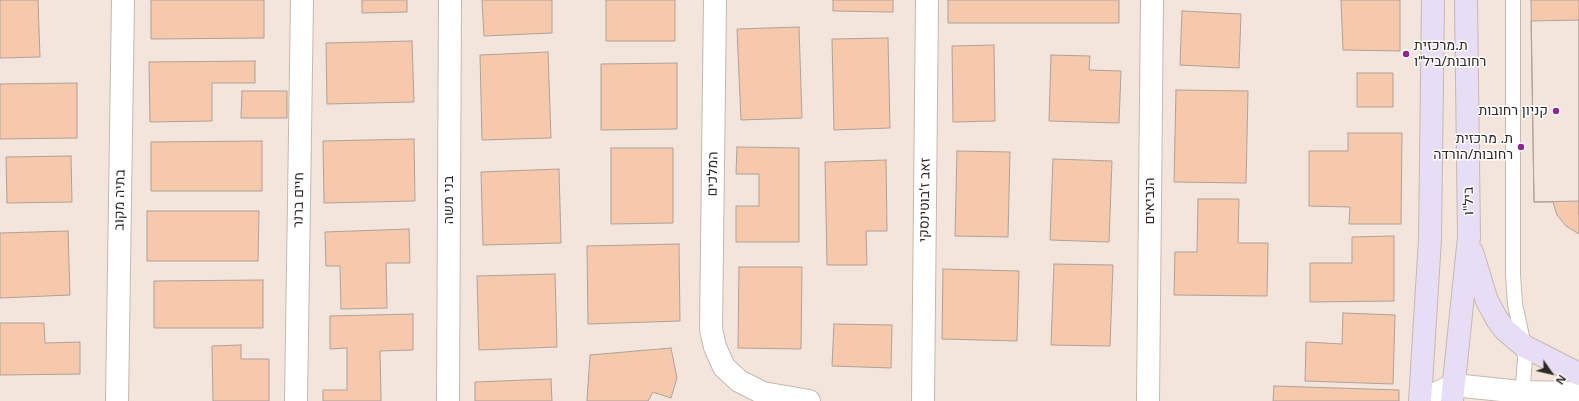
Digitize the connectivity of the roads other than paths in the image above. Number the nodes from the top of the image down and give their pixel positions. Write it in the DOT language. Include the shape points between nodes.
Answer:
graph roads {
  1 [pos="123,0"];
  2 [pos="302,0"];
  3 [pos="450,0"];
  4 [pos="715,0"];
  5 [pos="927,0"];
  6 [pos="1152,0"];
  7 [pos="1433,0"];
  8 [pos="1466,0"];
  9 [pos="1513,0"];
  10 [pos="1469,237"];
  11 [pos="1524,346"];
  12 [pos="1579,374"];
  13 [pos="1453,393"];
  14 [pos="1579,393"];
  15 [pos="1517,397"];
  16 [pos="117,401"];
  17 [pos="296,401"];
  18 [pos="448,401"];
  19 [pos="809,401"];
  20 [pos="923,401"];
  21 [pos="1148,401"];
  22 [pos="1420,401"];
  1 -- 16 [label="street, בתיה מקוב"];
  2 -- 17 [label="street, חיים ברנר"];
  3 -- 18 [label="street, בני משה"];
  4 -- 19 [label="street, המלכים" via="711,329 724,367 739,381 763,393"];
  5 -- 20 [label="street, זאב ז'בוטינסקי"];
  6 -- 21 [label="street, הנביאים"];
  7 -- 22 [label="street" via="1430,239"];
  8 -- 10 [label="street, ביל\"ו"];
  9 -- 11 [label="lane" via="1513,275 1515,304"];
  10 -- 11 [label="street" via="1486,301 1505,330"];
  10 -- 13 [label="street, ביל\"ו"];
  11 -- 12 [label="street"];
  11 -- 15 [label="lane" via="1524,376"];
  13 -- 15 [label="street"];
  13 -- 22 [label="street"];
  14 -- 15 [label="street"];
}
